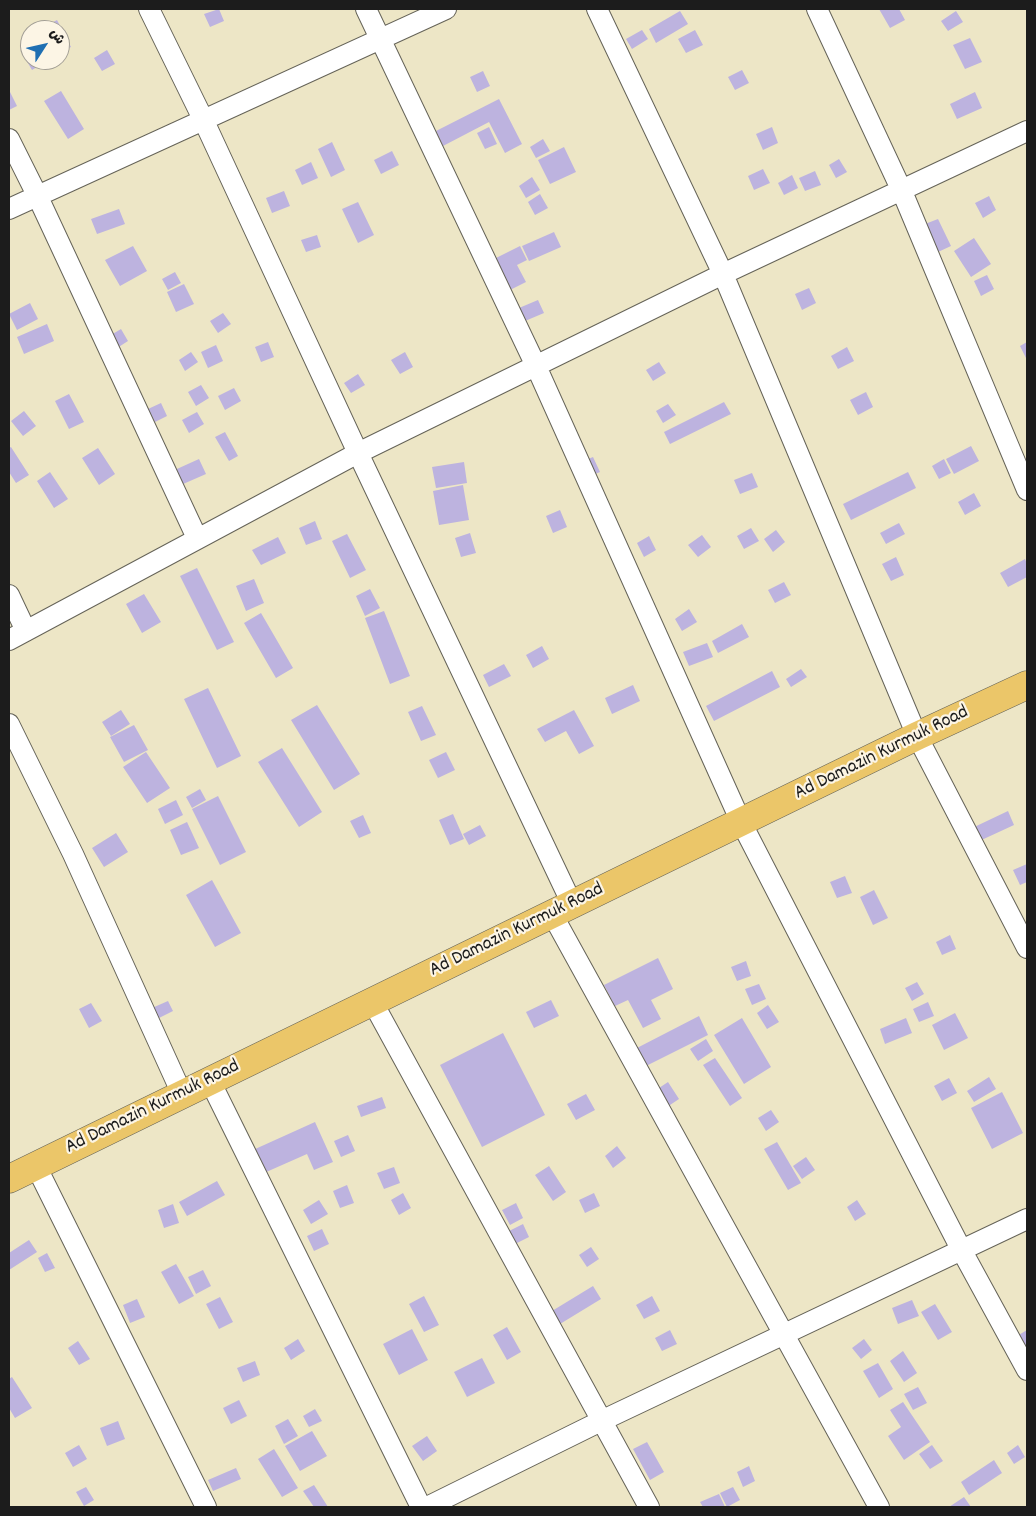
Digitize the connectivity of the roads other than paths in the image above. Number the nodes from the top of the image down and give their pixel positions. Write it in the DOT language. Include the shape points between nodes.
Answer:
graph roads {
  1 [pos="149,9"];
  2 [pos="366,9"];
  3 [pos="446,9"];
  4 [pos="596,9"];
  5 [pos="816,9"];
  6 [pos="381,39"];
  7 [pos="203,119"];
  8 [pos="1027,131"];
  9 [pos="9,140"];
  10 [pos="901,189"];
  11 [pos="37,195"];
  12 [pos="9,209"];
  13 [pos="723,274"];
  14 [pos="536,366"];
  15 [pos="358,453"];
  16 [pos="1027,490"];
  17 [pos="197,538"];
  18 [pos="9,595"];
  19 [pos="26,631"];
  20 [pos="9,640"];
  21 [pos="1027,685"];
  22 [pos="9,724"];
  23 [pos="917,736"];
  24 [pos="741,822"];
  25 [pos="562,909"];
  26 [pos="1027,948"];
  27 [pos="372,1001"];
  28 [pos="210,1081"];
  29 [pos="182,1094"];
  30 [pos="36,1166"];
  31 [pos="9,1179"];
  32 [pos="1027,1219"];
  33 [pos="962,1251"];
  34 [pos="784,1333"];
  35 [pos="1027,1370"];
  36 [pos="601,1420"];
  37 [pos="206,1507"];
  38 [pos="421,1507"];
  39 [pos="427,1507"];
  40 [pos="649,1507"];
  41 [pos="880,1507"];
  1 -- 7 [label="street"];
  2 -- 6 [label="street"];
  3 -- 6 [label="street"];
  4 -- 13 [label="street"];
  5 -- 10 [label="street"];
  6 -- 7 [label="street"];
  6 -- 14 [label="street"];
  7 -- 11 [label="street"];
  7 -- 15 [label="street"];
  8 -- 10 [label="street"];
  9 -- 11 [label="street"];
  10 -- 13 [label="street"];
  10 -- 16 [label="street"];
  11 -- 12 [label="street"];
  11 -- 17 [label="street"];
  13 -- 14 [label="street"];
  13 -- 23 [label="street"];
  14 -- 15 [label="street"];
  14 -- 24 [label="street"];
  15 -- 17 [label="street"];
  15 -- 25 [label="street"];
  17 -- 19 [label="street"];
  18 -- 19 [label="street"];
  19 -- 20 [label="street"];
  21 -- 23 [label="highway, Ad Damazin Kurmuk Road"];
  22 -- 29 [label="street" via="73,854"];
  23 -- 24 [label="highway, Ad Damazin Kurmuk Road"];
  23 -- 26 [label="street"];
  24 -- 25 [label="highway, Ad Damazin Kurmuk Road"];
  24 -- 33 [label="street"];
  25 -- 27 [label="highway, Ad Damazin Kurmuk Road"];
  25 -- 34 [label="street"];
  27 -- 28 [label="highway, Ad Damazin Kurmuk Road"];
  27 -- 36 [label="street"];
  28 -- 29 [label="highway, Ad Damazin Kurmuk Road"];
  28 -- 38 [label="street"];
  29 -- 30 [label="highway, Ad Damazin Kurmuk Road"];
  30 -- 31 [label="highway, Ad Damazin Kurmuk Road"];
  30 -- 37 [label="street"];
  32 -- 33 [label="street"];
  33 -- 34 [label="street"];
  33 -- 35 [label="street"];
  34 -- 36 [label="street"];
  34 -- 41 [label="street"];
  36 -- 39 [label="street"];
  36 -- 40 [label="street"];
}
